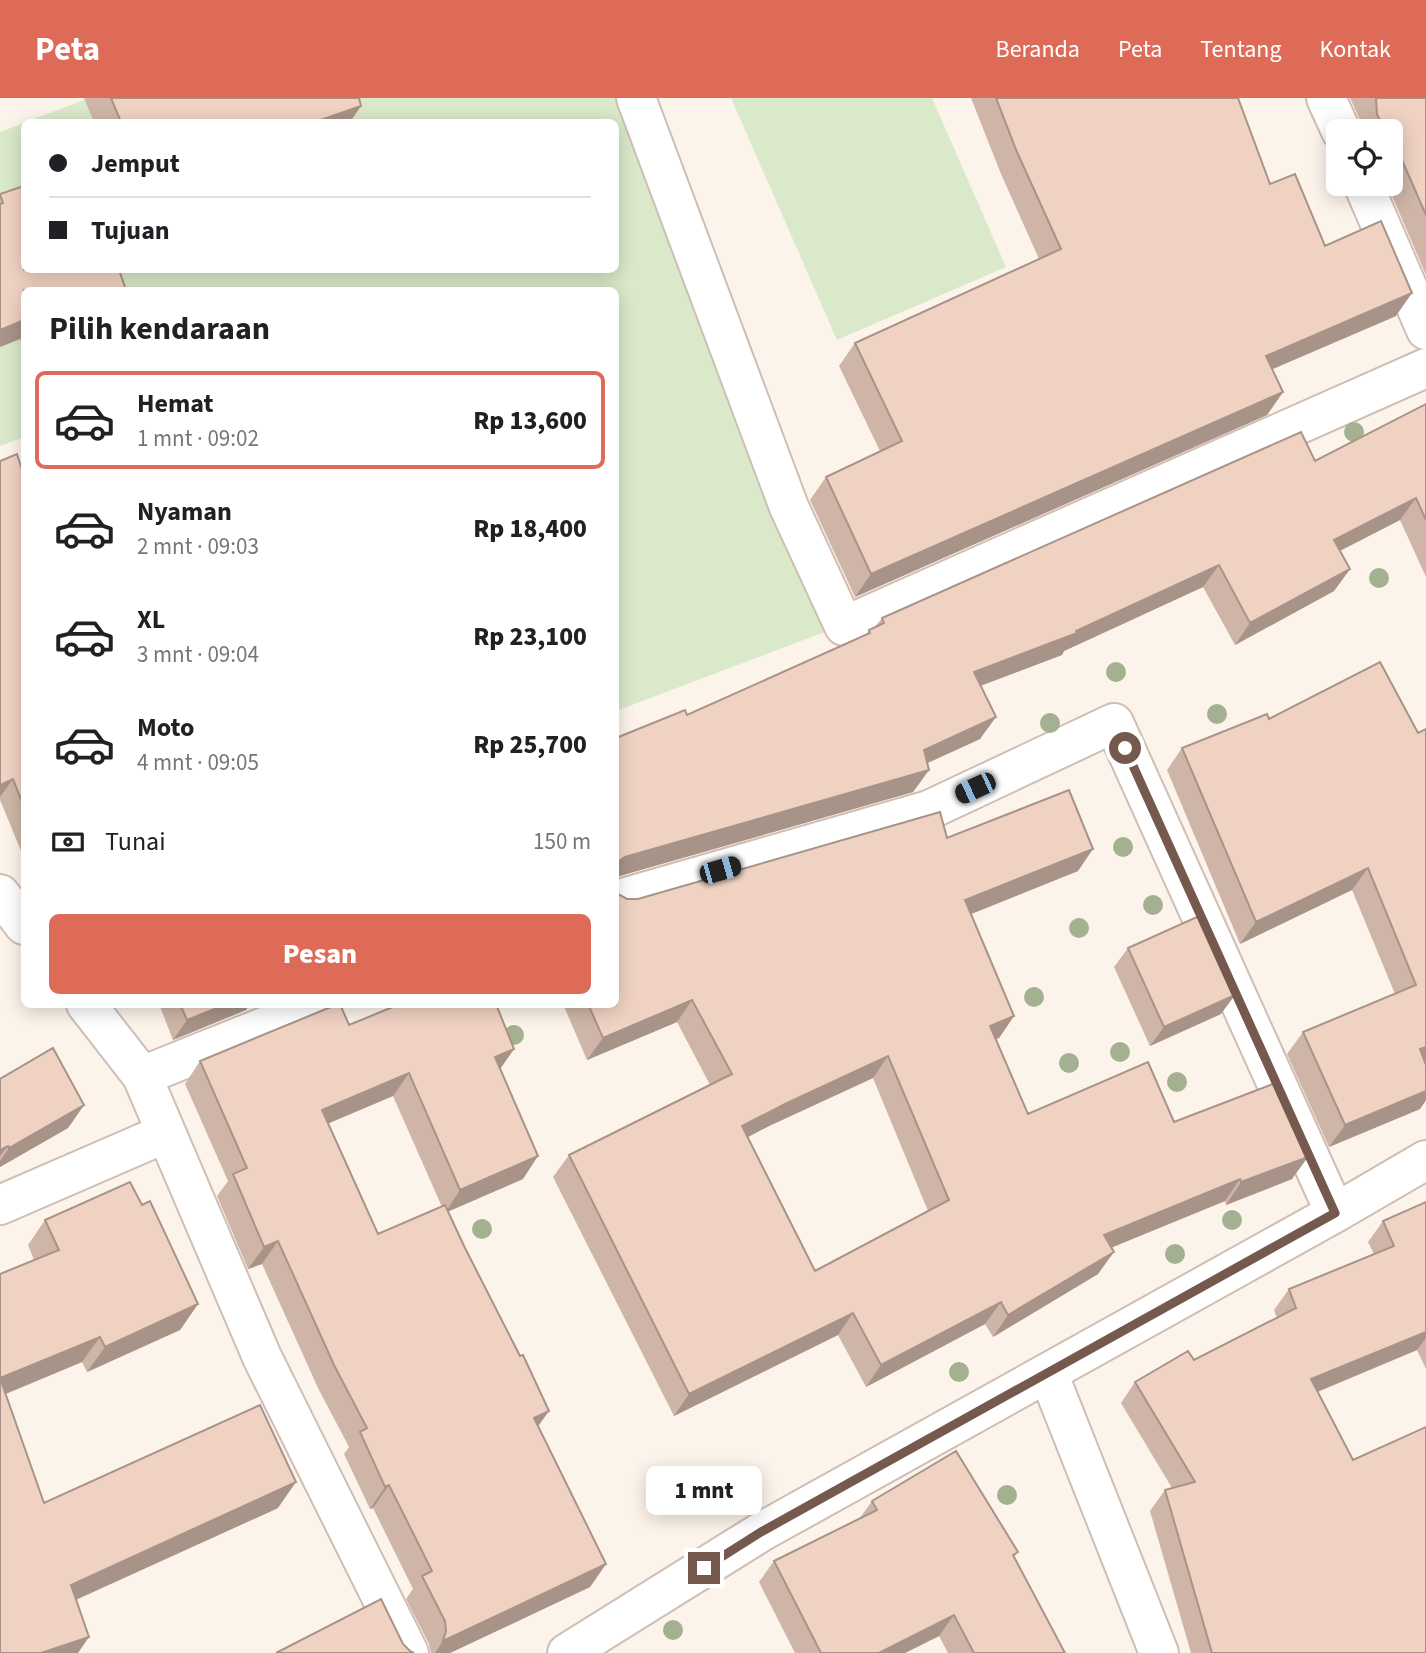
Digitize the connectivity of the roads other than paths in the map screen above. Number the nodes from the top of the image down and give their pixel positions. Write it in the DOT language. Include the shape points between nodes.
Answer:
graph roads {
  1 [pos="636,98"];
  2 [pos="1326,98"];
  3 [pos="1335,119"];
  4 [pos="1368,196"];
  5 [pos="1426,330"];
  6 [pos="1426,368"];
  7 [pos="0,894"];
  8 [pos="619,899"];
  9 [pos="21,921"];
  10 [pos="89,1008"];
  11 [pos="311,1008"];
  12 [pos="142,1076"];
  13 [pos="166,1133"];
  14 [pos="1426,1160"];
  15 [pos="0,1205"];
  16 [pos="1335,1213"];
  17 [pos="1048,1373"];
  18 [pos="409,1653"];
  19 [pos="567,1653"];
  20 [pos="1159,1653"];
  1 -- 6 [label="street" via="789,508 844,626"];
  2 -- 3 [label="street"];
  4 -- 5 [label="street"];
  7 -- 9 [label="street"];
  8 -- 16 [label="street" via="929,810 1114,723"];
  10 -- 12 [label="street"];
  11 -- 12 [label="street"];
  12 -- 13 [label="street"];
  13 -- 15 [label="street"];
  13 -- 18 [label="street" via="262,1357"];
  14 -- 16 [label="street"];
  16 -- 17 [label="street"];
  17 -- 19 [label="street" via="761,1532"];
  17 -- 20 [label="street"];
}
